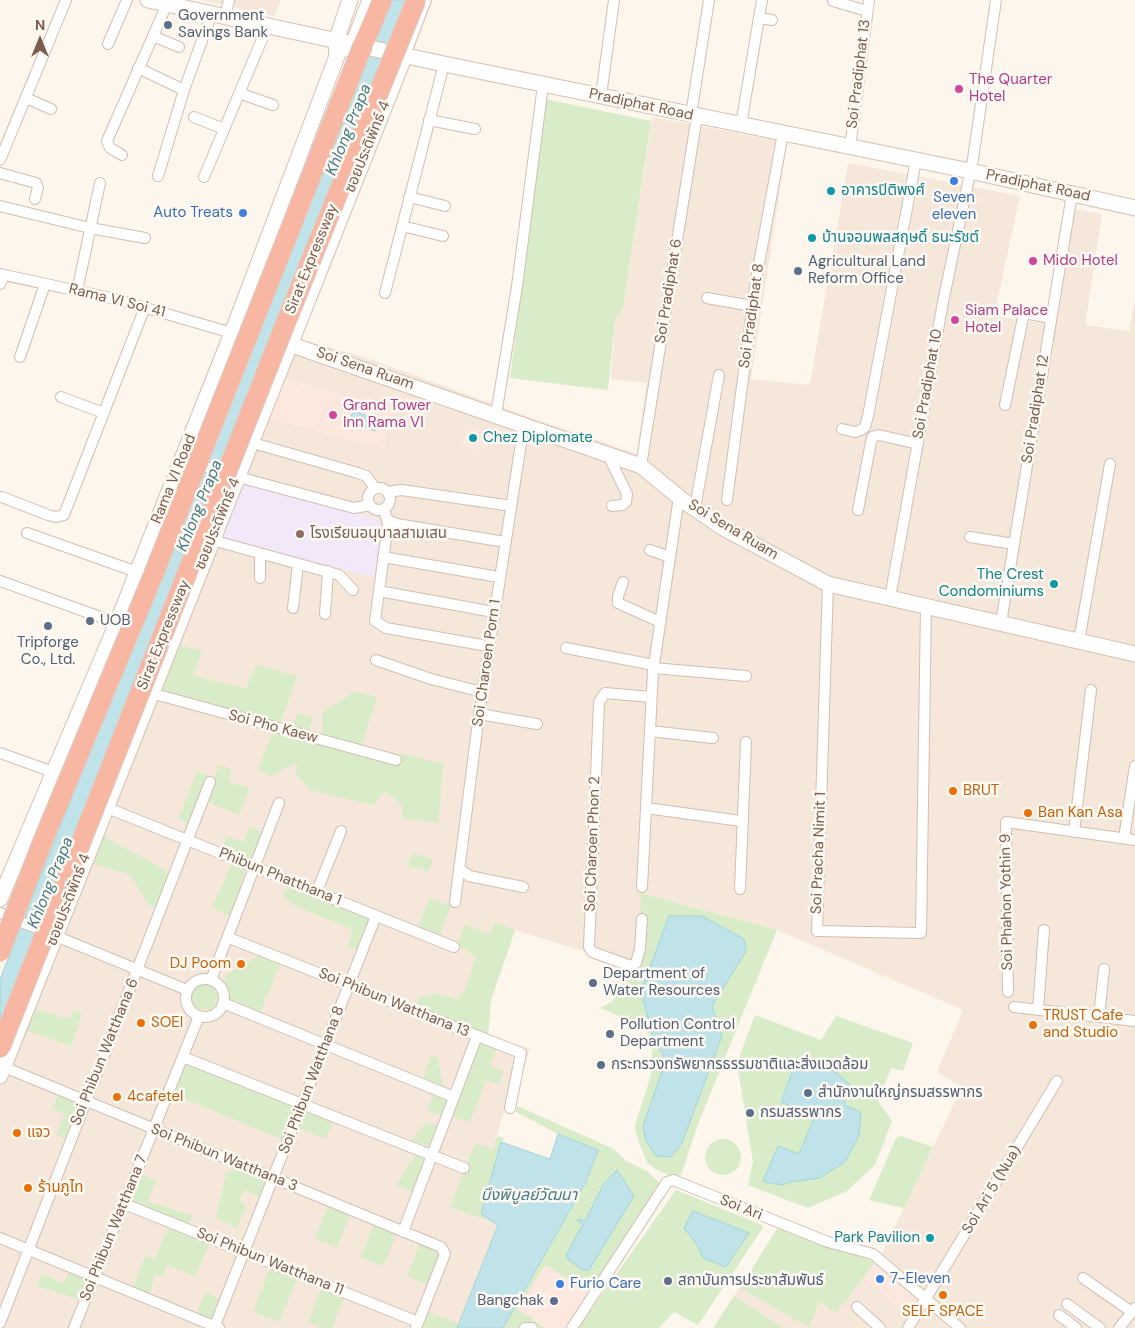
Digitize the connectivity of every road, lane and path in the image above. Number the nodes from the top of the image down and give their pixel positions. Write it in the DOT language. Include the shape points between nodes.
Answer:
graph roads {
  1 [pos="66,0"];
  2 [pos="127,0"];
  3 [pos="148,0"];
  4 [pos="229,0"];
  5 [pos="350,0"];
  6 [pos="370,0"];
  7 [pos="382,0"];
  8 [pos="416,0"];
  9 [pos="426,0"];
  10 [pos="614,0"];
  11 [pos="709,0"];
  12 [pos="762,0"];
  13 [pos="868,0"];
  14 [pos="996,0"];
  15 [pos="833,1"];
  16 [pos="167,4"];
  17 [pos="867,12"];
  18 [pos="219,14"];
  19 [pos="759,18"];
  20 [pos="772,20"];
  21 [pos="268,25"];
  22 [pos="153,36"];
  23 [pos="108,44"];
  24 [pos="353,44"];
  25 [pos="180,47"];
  26 [pos="337,48"];
  27 [pos="398,54"];
  28 [pos="444,64"];
  29 [pos="138,68"];
  30 [pos="543,85"];
  31 [pos="184,90"];
  32 [pos="240,93"];
  33 [pos="601,96"];
  34 [pos="26,98"];
  35 [pos="273,105"];
  36 [pos="51,109"];
  37 [pos="694,116"];
  38 [pos="194,117"];
  39 [pos="429,120"];
  40 [pos="741,125"];
  41 [pos="224,129"];
  42 [pos="475,129"];
  43 [pos="783,133"];
  44 [pos="850,148"];
  45 [pos="122,155"];
  46 [pos="0,160"];
  47 [pos="916,160"];
  48 [pos="970,171"];
  49 [pos="0,172"];
  50 [pos="158,176"];
  51 [pos="204,177"];
  52 [pos="100,183"];
  53 [pos="1072,194"];
  54 [pos="409,197"];
  55 [pos="35,199"];
  56 [pos="0,206"];
  57 [pos="445,206"];
  58 [pos="1135,208"];
  59 [pos="402,226"];
  60 [pos="90,228"];
  61 [pos="443,236"];
  62 [pos="145,238"];
  63 [pos="1,278"];
  64 [pos="46,284"];
  65 [pos="77,291"];
  66 [pos="385,293"];
  67 [pos="707,298"];
  68 [pos="752,306"];
  69 [pos="145,307"];
  70 [pos="1051,318"];
  71 [pos="232,333"];
  72 [pos="289,344"];
  73 [pos="20,357"];
  74 [pos="719,375"];
  75 [pos="61,398"];
  76 [pos="1005,405"];
  77 [pos="104,413"];
  78 [pos="496,415"];
  79 [pos="524,424"];
  80 [pos="842,429"];
  81 [pos="918,444"];
  82 [pos="260,445"];
  83 [pos="608,455"];
  84 [pos="182,458"];
  85 [pos="1110,464"];
  86 [pos="640,466"];
  87 [pos="230,475"];
  88 [pos="375,488"];
  89 [pos="388,492"];
  90 [pos="2,497"];
  91 [pos="678,497"];
  92 [pos="727,500"];
  93 [pos="370,505"];
  94 [pos="505,506"];
  95 [pos="612,506"];
  96 [pos="694,508"];
  97 [pos="384,509"];
  98 [pos="858,510"];
  99 [pos="388,520"];
  100 [pos="27,533"];
  101 [pos="970,537"];
  102 [pos="212,540"];
  103 [pos="499,541"];
  104 [pos="1014,544"];
  105 [pos="650,550"];
  106 [pos="260,554"];
  107 [pos="383,557"];
  108 [pos="670,557"];
  109 [pos="298,564"];
  110 [pos="328,571"];
  111 [pos="138,572"];
  112 [pos="493,576"];
  113 [pos="260,578"];
  114 [pos="0,581"];
  115 [pos="623,582"];
  116 [pos="828,584"];
  117 [pos="353,590"];
  118 [pos="379,591"];
  119 [pos="890,598"];
  120 [pos="926,606"];
  121 [pos="293,608"];
  122 [pos="488,611"];
  123 [pos="325,614"];
  124 [pos="660,622"];
  125 [pos="1001,623"];
  126 [pos="117,624"];
  127 [pos="1079,641"];
  128 [pos="482,645"];
  129 [pos="566,648"];
  130 [pos="1135,654"];
  131 [pos="376,660"];
  132 [pos="654,666"];
  133 [pos="746,676"];
  134 [pos="1091,690"];
  135 [pos="482,692"];
  136 [pos="151,694"];
  137 [pos="651,697"];
  138 [pos="478,714"];
  139 [pos="537,724"];
  140 [pos="650,730"];
  141 [pos="713,738"];
  142 [pos="746,742"];
  143 [pos="0,753"];
  144 [pos="396,760"];
  145 [pos="1135,766"];
  146 [pos="53,772"];
  147 [pos="210,782"];
  148 [pos="279,803"];
  149 [pos="106,806"];
  150 [pos="646,808"];
  151 [pos="741,821"];
  152 [pos="341,831"];
  153 [pos="1074,832"];
  154 [pos="1124,838"];
  155 [pos="188,840"];
  156 [pos="1135,840"];
  157 [pos="255,866"];
  158 [pos="459,868"];
  159 [pos="523,887"];
  160 [pos="642,887"];
  161 [pos="740,889"];
  162 [pos="317,891"];
  163 [pos="0,899"];
  164 [pos="455,902"];
  165 [pos="7,913"];
  166 [pos="376,916"];
  167 [pos="642,919"];
  168 [pos="1044,930"];
  169 [pos="51,935"];
  170 [pos="0,937"];
  171 [pos="229,938"];
  172 [pos="454,947"];
  173 [pos="0,952"];
  174 [pos="1104,969"];
  175 [pos="137,970"];
  176 [pos="211,980"];
  177 [pos="349,985"];
  178 [pos="187,990"];
  179 [pos="1008,992"];
  180 [pos="224,1003"];
  181 [pos="1014,1007"];
  182 [pos="1038,1010"];
  183 [pos="199,1016"];
  184 [pos="1099,1017"];
  185 [pos="1135,1021"];
  186 [pos="477,1036"];
  187 [pos="325,1045"];
  188 [pos="0,1048"];
  189 [pos="182,1057"];
  190 [pos="2,1072"];
  191 [pos="1057,1081"];
  192 [pos="454,1097"];
  193 [pos="85,1101"];
  194 [pos="303,1104"];
  195 [pos="510,1108"];
  196 [pos="154,1129"];
  197 [pos="432,1155"];
  198 [pos="464,1168"];
  199 [pos="274,1178"];
  200 [pos="122,1203"];
  201 [pos="403,1232"];
  202 [pos="0,1238"];
  203 [pos="27,1250"];
  204 [pos="244,1252"];
  205 [pos="95,1277"];
  206 [pos="1083,1278"];
  207 [pos="927,1299"];
  208 [pos="1067,1304"];
  209 [pos="857,1307"];
  210 [pos="1133,1310"];
  211 [pos="1059,1315"];
  212 [pos="0,1323"];
  213 [pos="417,1325"];
  214 [pos="216,1327"];
  215 [pos="74,1328"];
  216 [pos="524,1328"];
  217 [pos="532,1328"];
  218 [pos="572,1328"];
  219 [pos="880,1328"];
  220 [pos="908,1328"];
  221 [pos="960,1328"];
  222 [pos="1076,1328"];
  223 [pos="1100,1328"];
  224 [pos="1119,1328"];
  1 -- 34 [label="street"];
  2 -- 23 [label="street"];
  3 -- 16 [label="street"];
  4 -- 18 [label="street"];
  5 -- 26 [label="street, Rama VI Road"];
  6 -- 24 [label="street"];
  7 -- 165 [label="highway, Sirat Expressway, bridge"];
  8 -- 188 [label="highway, Sirat Expressway, bridge"];
  9 -- 27 [label="street"];
  10 -- 33 [label="street"];
  11 -- 37 [label="street, Soi Pradiphat 6"];
  12 -- 19 [label="street"];
  13 -- 17 [label="street, Soi Pradiphat 13"];
  14 -- 48 [label="street, Soi Pradiphat 10"];
  15 -- 17 [label="street"];
  16 -- 18 [label="street"];
  16 -- 22 [label="street"];
  17 -- 44 [label="street, Soi Pradiphat 13"];
  18 -- 21 [label="street"];
  18 -- 31 [label="street"];
  19 -- 20 [label="street"];
  19 -- 40 [label="street"];
  21 -- 26 [label="street"];
  21 -- 32 [label="street"];
  22 -- 25 [label="street"];
  22 -- 29 [label="street"];
  24 -- 26 [label="street"];
  24 -- 27 [label="street, Pradiphat Road"];
  26 -- 71 [label="street, Rama VI Road"];
  27 -- 28 [label="street, Pradiphat Road"];
  27 -- 72 [label="street, ซอยประดิพัทธ์ 4"];
  28 -- 30 [label="street, Pradiphat Road"];
  28 -- 39 [label="street"];
  29 -- 31 [label="street"];
  29 -- 45 [label="street" via="107,141 110,148"];
  30 -- 33 [label="street, Pradiphat Road"];
  30 -- 78 [label="street" via="517,286"];
  31 -- 50 [label="street"];
  32 -- 35 [label="street"];
  32 -- 41 [label="street"];
  33 -- 37 [label="street, Pradiphat Road"];
  34 -- 36 [label="street"];
  34 -- 46 [label="street"];
  37 -- 40 [label="street, Pradiphat Road"];
  37 -- 86 [label="street, Soi Pradiphat 6"];
  38 -- 41 [label="street"];
  39 -- 42 [label="street"];
  39 -- 54 [label="street"];
  40 -- 43 [label="street, Pradiphat Road"];
  41 -- 51 [label="street"];
  43 -- 44 [label="street, Pradiphat Road"];
  43 -- 68 [label="street, Soi Pradiphat 8"];
  44 -- 47 [label="street, Pradiphat Road"];
  47 -- 48 [label="street, Pradiphat Road"];
  47 -- 80 [label="street" via="865,427 855,432"];
  48 -- 53 [label="street, Pradiphat Road"];
  48 -- 81 [label="street, Soi Pradiphat 10"];
  49 -- 55 [label="street" via="36,183"];
  52 -- 60 [label="street"];
  53 -- 58 [label="street, Pradiphat Road"];
  53 -- 70 [label="street, Soi Pradiphat 12"];
  54 -- 57 [label="street"];
  54 -- 59 [label="street"];
  56 -- 60 [label="street"];
  59 -- 61 [label="street"];
  59 -- 66 [label="street"];
  60 -- 62 [label="street"];
  60 -- 65 [label="street"];
  63 -- 64 [label="street, Rama VI Soi 41"];
  64 -- 65 [label="street, Rama VI Soi 41"];
  64 -- 73 [label="street"];
  65 -- 69 [label="street, Rama VI Soi 41"];
  67 -- 68 [label="street"];
  68 -- 92 [label="street, Soi Pradiphat 8"];
  69 -- 71 [label="street, Rama VI Soi 41"];
  69 -- 77 [label="street"];
  70 -- 76 [label="street" via="1024,312"];
  70 -- 104 [label="street, Soi Pradiphat 12"];
  71 -- 84 [label="street, Rama VI Road"];
  72 -- 78 [label="street, Soi Sena Ruam"];
  72 -- 87 [label="street, ซอยประดิพัทธ์ 4"];
  74 -- 96 [label="street"];
  75 -- 77 [label="street"];
  77 -- 90 [label="street" via="64,515 56,518"];
  78 -- 79 [label="street, Soi Sena Ruam"];
  79 -- 83 [label="street, Soi Sena Ruam"];
  79 -- 135 [label="street, Soi Charoen Porn 1"];
  81 -- 98 [label="street" via="879,435 872,437"];
  81 -- 119 [label="street, Soi Pradiphat 10"];
  82 -- 88 [label="street" via="358,473 366,476"];
  83 -- 86 [label="street, Soi Sena Ruam"];
  83 -- 95 [label="street" via="627,494 626,502"];
  84 -- 87 [label="street"];
  84 -- 111 [label="street, Rama VI Road"];
  85 -- 127 [label="street"];
  86 -- 91 [label="street, Soi Sena Ruam"];
  87 -- 93 [label="street" via="354,508"];
  87 -- 102 [label="street, ซอยประดิพัทธ์ 4"];
  88 -- 89 [label="street"];
  88 -- 93 [label="street" via="368,496"];
  89 -- 94 [label="street" via="402,490"];
  89 -- 97 [label="street" via="390,502"];
  91 -- 96 [label="street, Soi Sena Ruam"];
  91 -- 108 [label="street"];
  93 -- 97 [label="street" via="374,509"];
  96 -- 116 [label="street, Soi Sena Ruam" via="725,529"];
  97 -- 99 [label="street"];
  99 -- 103 [label="street"];
  99 -- 107 [label="street"];
  100 -- 111 [label="street"];
  101 -- 104 [label="street"];
  102 -- 106 [label="street"];
  102 -- 136 [label="street, ซอยประดิพัทธ์ 4"];
  104 -- 125 [label="street, Soi Pradiphat 12"];
  105 -- 108 [label="street"];
  106 -- 109 [label="street"];
  106 -- 113 [label="street"];
  107 -- 112 [label="street"];
  107 -- 118 [label="street"];
  108 -- 124 [label="street"];
  109 -- 110 [label="street"];
  109 -- 121 [label="street"];
  110 -- 117 [label="street" via="339,575"];
  110 -- 123 [label="street"];
  111 -- 126 [label="street, Rama VI Road"];
  114 -- 126 [label="street"];
  115 -- 124 [label="street" via="618,603"];
  116 -- 119 [label="street, Soi Sena Ruam"];
  116 -- 120 [label="street, Soi Pracha Nimit 1" via="817,931 921,933"];
  118 -- 122 [label="street"];
  118 -- 128 [label="street" via="375,616 378,625"];
  119 -- 120 [label="street, Soi Sena Ruam"];
  120 -- 125 [label="street, Soi Sena Ruam"];
  124 -- 132 [label="street"];
  125 -- 127 [label="street, Soi Sena Ruam"];
  126 -- 146 [label="street, Rama VI Road"];
  127 -- 130 [label="street, Soi Sena Ruam"];
  129 -- 132 [label="street"];
  131 -- 135 [label="street"];
  132 -- 133 [label="street"];
  132 -- 137 [label="street"];
  134 -- 153 [label="street"];
  135 -- 138 [label="street, Soi Charoen Porn 1"];
  136 -- 144 [label="street, Soi Pho Kaew"];
  136 -- 149 [label="street, ซอยประดิพัทธ์ 4"];
  137 -- 140 [label="street"];
  137 -- 167 [label="street, Soi Charoen Phon 2" via="605,693 599,702 589,947 592,952 631,966 636,963 640,950"];
  138 -- 139 [label="street"];
  138 -- 158 [label="street, Soi Charoen Porn 1"];
  140 -- 141 [label="street"];
  140 -- 150 [label="street"];
  142 -- 151 [label="street"];
  143 -- 146 [label="street"];
  145 -- 154 [label="street"];
  146 -- 163 [label="street, Rama VI Road"];
  147 -- 155 [label="street, Soi Phibun Watthana 6"];
  148 -- 157 [label="street"];
  149 -- 155 [label="street, Phibun Phatthana 1"];
  149 -- 169 [label="street, ซอยประดิพัทธ์ 4"];
  150 -- 151 [label="street"];
  150 -- 160 [label="street"];
  151 -- 161 [label="street"];
  152 -- 162 [label="street"];
  153 -- 154 [label="street, Soi Phahon Yothin 9"];
  153 -- 179 [label="street, Soi Phahon Yothin 9" via="1006,822"];
  154 -- 156 [label="street, Soi Phahon Yothin 9"];
  155 -- 157 [label="street, Phibun Phatthana 1"];
  155 -- 175 [label="street, Soi Phibun Watthana 6"];
  157 -- 162 [label="street, Phibun Phatthana 1"];
  157 -- 171 [label="street"];
  158 -- 159 [label="street" via="469,876"];
  158 -- 164 [label="street, Soi Charoen Porn 1"];
  162 -- 166 [label="street, Phibun Phatthana 1"];
  165 -- 169 [label="street, bridge"];
  165 -- 170 [label="highway, bridge"];
  165 -- 173 [label="highway, Sirat Expressway, bridge"];
  166 -- 172 [label="street, Phibun Phatthana 1"];
  166 -- 177 [label="street, Soi Phibun Watthana 8"];
  168 -- 182 [label="street"];
  169 -- 175 [label="street"];
  169 -- 190 [label="street, ซอยประดิพัทธ์ 4"];
  171 -- 176 [label="street"];
  171 -- 177 [label="street, Soi Phibun Watthana 13"];
  174 -- 184 [label="street"];
  175 -- 178 [label="street"];
  175 -- 193 [label="street, Soi Phibun Watthana 6"];
  176 -- 178 [label="street" via="200,979"];
  176 -- 180 [label="street" via="223,991"];
  177 -- 186 [label="street, Soi Phibun Watthana 13"];
  177 -- 187 [label="street, Soi Phibun Watthana 8"];
  178 -- 183 [label="street" via="186,1003"];
  180 -- 183 [label="street" via="218,1013"];
  180 -- 187 [label="street"];
  181 -- 182 [label="street"];
  182 -- 184 [label="street"];
  183 -- 189 [label="street, Soi Phibun Watthana 7"];
  184 -- 185 [label="street"];
  186 -- 192 [label="street, Soi Phibun Watthana 13"];
  186 -- 195 [label="street" via="522,1055"];
  187 -- 192 [label="street"];
  187 -- 194 [label="street, Soi Phibun Watthana 8"];
  189 -- 194 [label="street"];
  189 -- 196 [label="street, Soi Phibun Watthana 7"];
  190 -- 193 [label="street, Soi Phibun Watthana 3"];
  191 -- 207 [label="street, Soi Ari 5 (Nua)"];
  192 -- 197 [label="street, Soi Phibun Watthana 13"];
  193 -- 196 [label="street, Soi Phibun Watthana 3"];
  193 -- 203 [label="street, Soi Phibun Watthana 6"];
  194 -- 197 [label="street"];
  194 -- 199 [label="street, Soi Phibun Watthana 8"];
  196 -- 199 [label="street, Soi Phibun Watthana 3"];
  196 -- 200 [label="street, Soi Phibun Watthana 7"];
  197 -- 198 [label="street"];
  197 -- 201 [label="street, Soi Phibun Watthana 13"];
  199 -- 201 [label="street, Soi Phibun Watthana 3"];
  199 -- 204 [label="street, Soi Phibun Watthana 8"];
  200 -- 204 [label="street, Soi Phibun Watthana 11"];
  200 -- 205 [label="street, Soi Phibun Watthana 7"];
  201 -- 213 [label="street, Soi Phibun Watthana 3" via="444,1250 444,1258"];
  202 -- 203 [label="street"];
  203 -- 205 [label="street"];
  203 -- 212 [label="street, Soi Phibun Watthana 6"];
  204 -- 213 [label="street, Soi Phibun Watthana 11"];
  204 -- 214 [label="street, Soi Phibun Watthana 8"];
  205 -- 214 [label="street"];
  205 -- 215 [label="street, Soi Phibun Watthana 7"];
  206 -- 210 [label="street"];
  207 -- 218 [label="street, Soi Ari" via="872,1254 828,1242 672,1180 667,1182"];
  207 -- 220 [label="street, Soi Ari 5 (Nua)"];
  207 -- 221 [label="street, Soi Ari"];
  208 -- 223 [label="street"];
  209 -- 219 [label="street"];
  210 -- 224 [label="street"];
  211 -- 222 [label="street"];
  216 -- 217 [label="street"];
}
